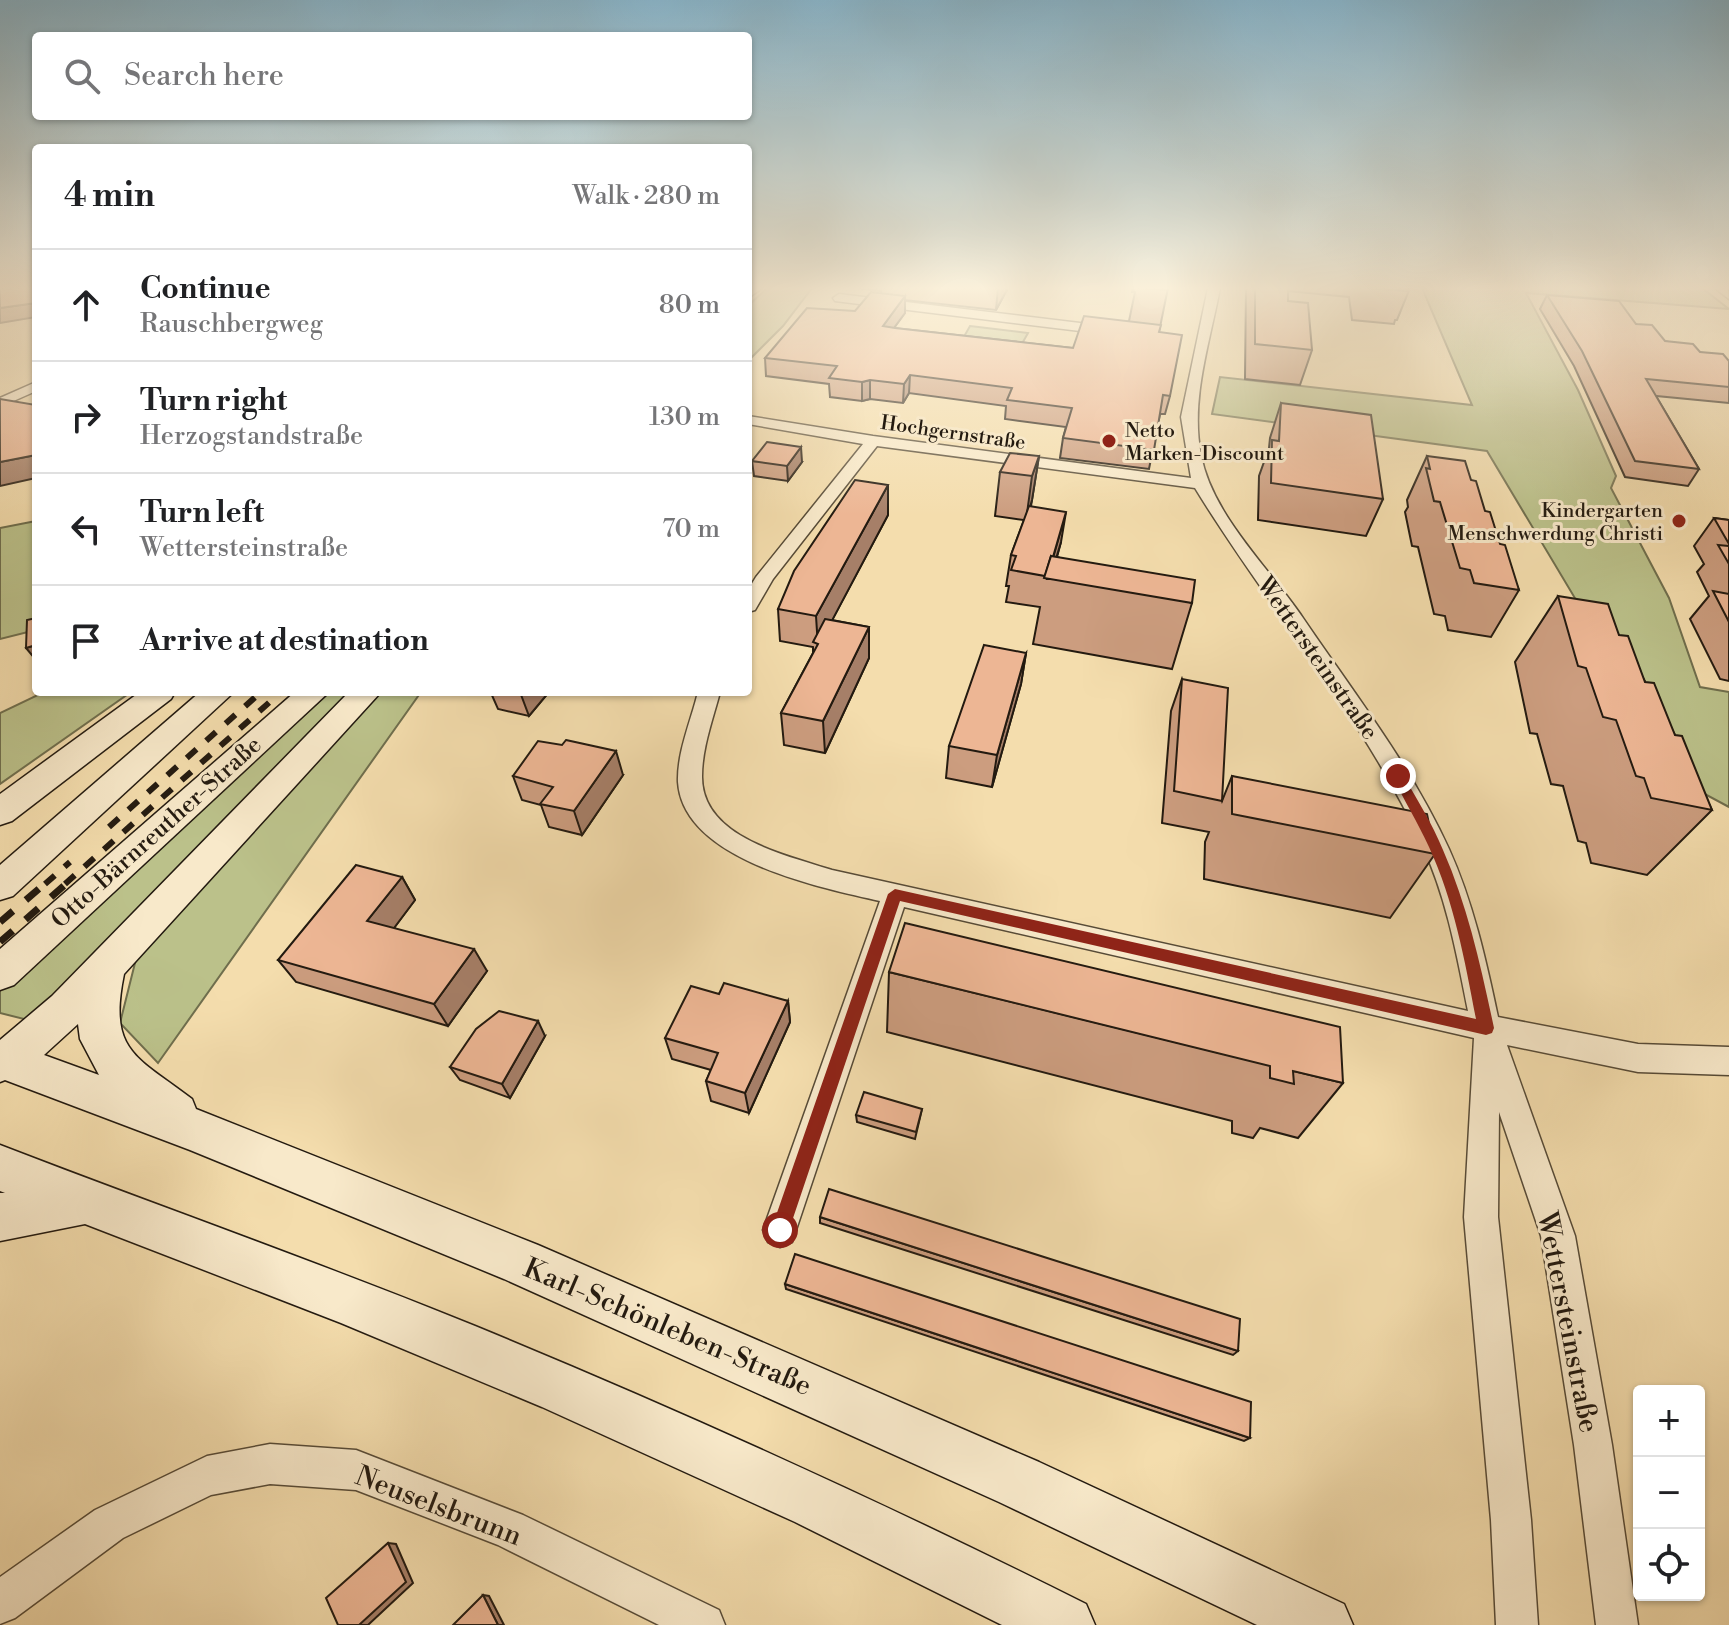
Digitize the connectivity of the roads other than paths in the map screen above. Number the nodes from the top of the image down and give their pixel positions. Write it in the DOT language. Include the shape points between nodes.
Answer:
graph roads {
  1 [pos="1194,364"];
  2 [pos="32,388"];
  3 [pos="0,403"];
  4 [pos="752,421"];
  5 [pos="873,441"];
  6 [pos="1201,484"];
  7 [pos="752,599"];
  8 [pos="155,696"];
  9 [pos="214,696"];
  10 [pos="310,696"];
  11 [pos="362,696"];
  12 [pos="708,696"];
  13 [pos="0,812"];
  14 [pos="0,886"];
  15 [pos="895,894"];
  16 [pos="106,967"];
  17 [pos="0,973"];
  18 [pos="1486,1028"];
  19 [pos="1,1061"];
  20 [pos="1729,1061"];
  21 [pos="195,1130"];
  22 [pos="0,1168"];
  23 [pos="86,1202"];
  24 [pos="0,1217"];
  25 [pos="780,1230"];
  26 [pos="0,1603"];
  27 [pos="704,1625"];
  28 [pos="1065,1625"];
  29 [pos="1323,1625"];
  30 [pos="1517,1625"];
  31 [pos="1617,1625"];
  1 -- 6 [label="street, Wettersteinstraße" via="1188,417"];
  2 -- 3 [label="street"];
  4 -- 5 [label="street, Hochgernstraße"];
  5 -- 6 [label="street, Hochgernstraße"];
  5 -- 7 [label="street"];
  6 -- 18 [label="street, Wettersteinstraße" via="1357,711 1436,848 1469,946"];
  8 -- 13 [label="main road"];
  9 -- 14 [label="main road"];
  10 -- 17 [label="main road, Otto-Bärnreuther-Straße"];
  11 -- 16 [label="main road, Otto-Bärnreuther-Straße"];
  12 -- 15 [label="street" via="691,789 704,817 744,847 832,880"];
  15 -- 18 [label="street"];
  15 -- 25 [label="street"];
  16 -- 19 [label="main road, Otto-Bärnreuther-Straße" via="54,1022"];
  16 -- 21 [label="main road" via="96,1013 105,1050"];
  18 -- 20 [label="street" via="1638,1058"];
  18 -- 30 [label="street, Wettersteinstraße" via="1481,1217"];
  18 -- 31 [label="street, Wettersteinstraße" via="1558,1236"];
  19 -- 21 [label="main road, Karl-Schönleben-Straße"];
  21 -- 29 [label="main road, Karl-Schönleben-Straße" via="459,1236 840,1401"];
  22 -- 23 [label="main road"];
  23 -- 24 [label="main road"];
  23 -- 28 [label="main road" via="389,1316 587,1399 845,1514"];
  26 -- 27 [label="street, Neuselsbrunn" via="109,1524 207,1476 270,1464 356,1470 509,1529"];
}
